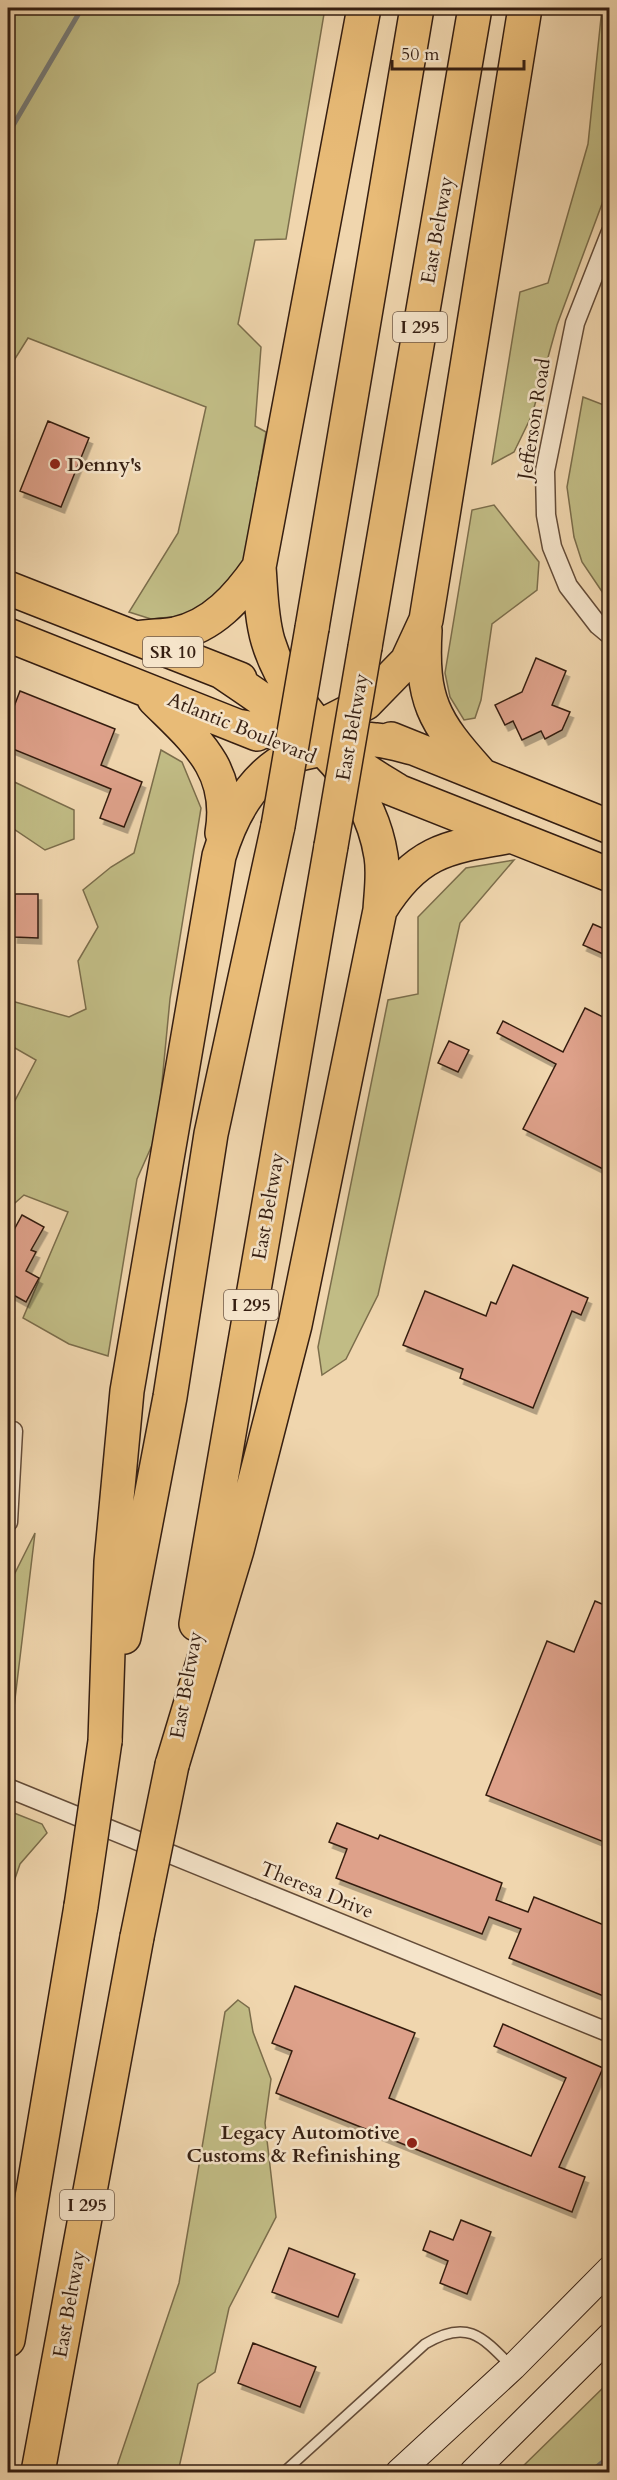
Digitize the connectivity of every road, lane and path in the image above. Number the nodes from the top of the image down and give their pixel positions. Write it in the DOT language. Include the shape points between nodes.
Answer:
graph roads {
  1 [pos="364,8"];
  2 [pos="417,8"];
  3 [pos="476,8"];
  4 [pos="525,8"];
  5 [pos="609,234"];
  6 [pos="259,567"];
  7 [pos="8,588"];
  8 [pos="426,620"];
  9 [pos="8,635"];
  10 [pos="609,635"];
  11 [pos="136,638"];
  12 [pos="145,690"];
  13 [pos="321,736"];
  14 [pos="484,777"];
  15 [pos="609,827"];
  16 [pos="512,836"];
  17 [pos="219,856"];
  18 [pos="609,875"];
  19 [pos="380,910"];
  20 [pos="13,1431"];
  21 [pos="8,1522"];
  22 [pos="105,1741"];
  23 [pos="172,1765"];
  24 [pos="8,1788"];
  25 [pos="609,2033"];
  26 [pos="609,2269"];
  27 [pos="609,2336"];
  28 [pos="8,2340"];
  29 [pos="513,2367"];
  30 [pos="38,2472"];
  31 [pos="284,2472"];
  32 [pos="399,2472"];
  33 [pos="473,2472"];
  1 -- 6 [label="highway"];
  2 -- 22 [label="highway, I 295, bridge" via="278,826 211,1134 170,1397"];
  3 -- 23 [label="highway, East Beltway / I 295, bridge"];
  4 -- 8 [label="highway"];
  5 -- 10 [label="street, Jefferson Road" via="574,323 544,471 552,547 568,586"];
  6 -- 11 [label="highway" via="225,609 201,625 176,634"];
  6 -- 13 [label="highway" via="268,641 285,681"];
  7 -- 11 [label="highway, SR 10"];
  8 -- 13 [label="highway" via="407,661 388,683"];
  8 -- 14 [label="highway" via="426,690 444,730"];
  9 -- 12 [label="highway, Atlantic Boulevard / SR 10"];
  11 -- 13 [label="highway, SR 10" via="222,672"];
  12 -- 13 [label="highway, Atlantic Boulevard / SR 10" via="237,726"];
  12 -- 17 [label="highway" via="196,741 220,781 225,801"];
  13 -- 14 [label="highway" via="375,740 413,748"];
  13 -- 16 [label="highway" via="398,792"];
  13 -- 17 [label="highway" via="262,777 240,804 227,828"];
  13 -- 19 [label="highway" via="364,803 381,855"];
  14 -- 15 [label="highway"];
  16 -- 18 [label="highway"];
  16 -- 19 [label="highway" via="451,847 427,858 396,887"];
  17 -- 22 [label="highway" via="127,1390 111,1562"];
  19 -- 23 [label="highway" via="295,1324 237,1550"];
  20 -- 21 [label="street"];
  22 -- 28 [label="highway, I 295, bridge"];
  23 -- 30 [label="highway, East Beltway / I 295, bridge"];
  24 -- 25 [label="street, Theresa Drive"];
  26 -- 29 [label="main road"];
  27 -- 33 [label="main road"];
  29 -- 31 [label="lane" via="471,2332 443,2334 425,2344"];
  29 -- 32 [label="main road"];
}
